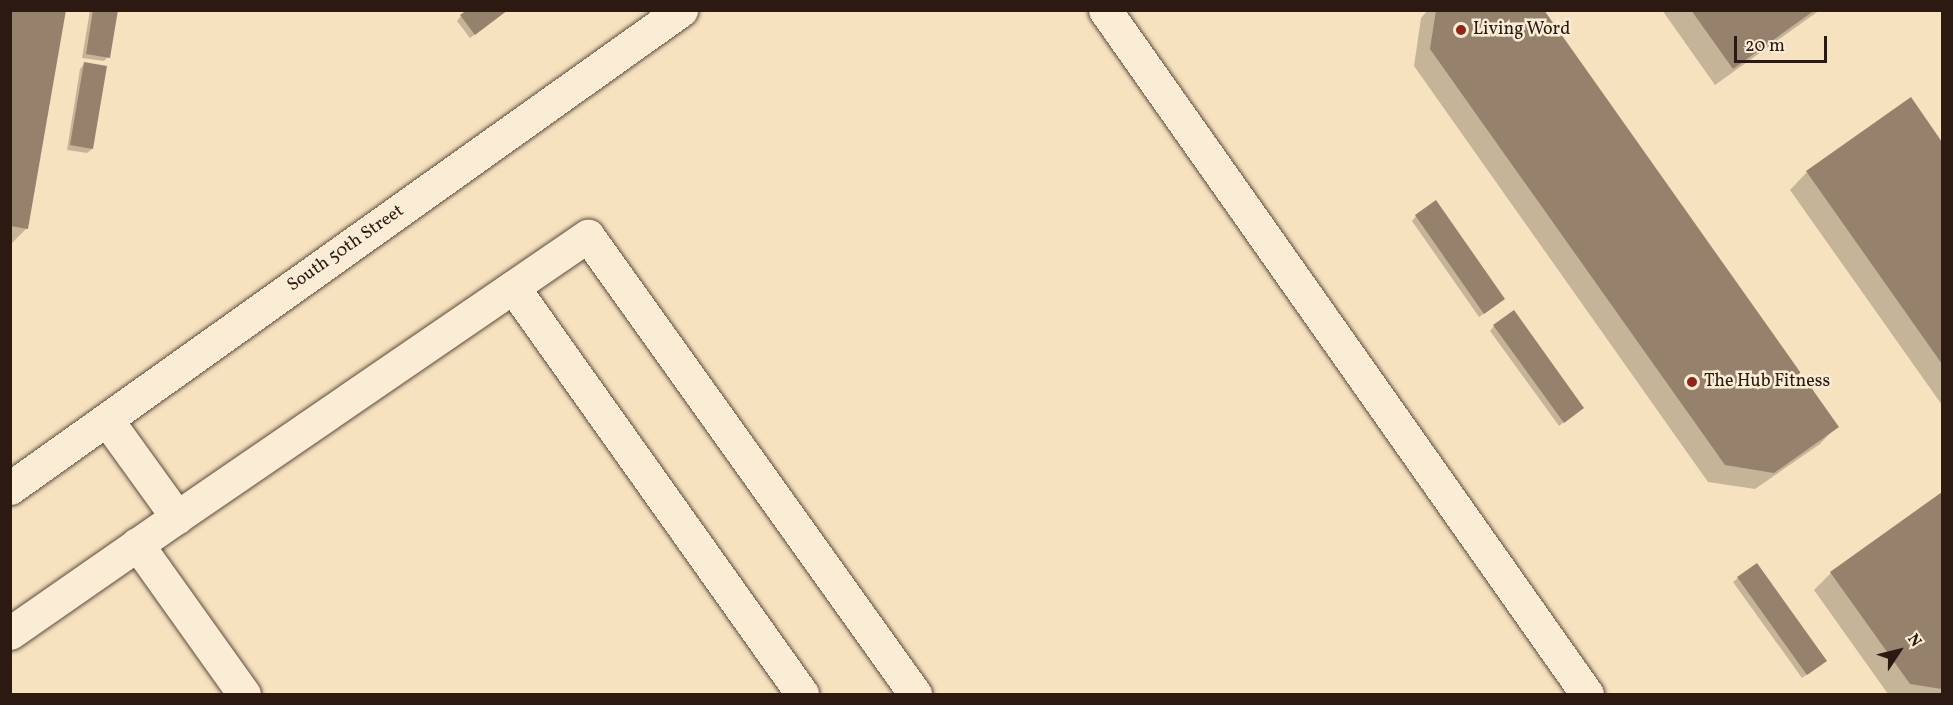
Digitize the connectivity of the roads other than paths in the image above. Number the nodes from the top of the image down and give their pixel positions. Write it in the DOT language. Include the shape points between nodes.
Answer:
graph roads {
  1 [pos="681,10"];
  2 [pos="1105,10"];
  3 [pos="513,287"];
  4 [pos="107,420"];
  5 [pos="10,488"];
  6 [pos="177,517"];
  7 [pos="137,544"];
  8 [pos="10,633"];
  9 [pos="244,694"];
  10 [pos="801,694"];
  11 [pos="915,694"];
  12 [pos="1587,694"];
  1 -- 4 [label="street, South 50th Street"];
  2 -- 12 [label="street"];
  3 -- 6 [label="street"];
  3 -- 10 [label="street"];
  3 -- 11 [label="street" via="588,236"];
  4 -- 5 [label="street, South 50th Street"];
  4 -- 6 [label="street"];
  6 -- 7 [label="street"];
  7 -- 8 [label="street"];
  7 -- 9 [label="street"];
}
